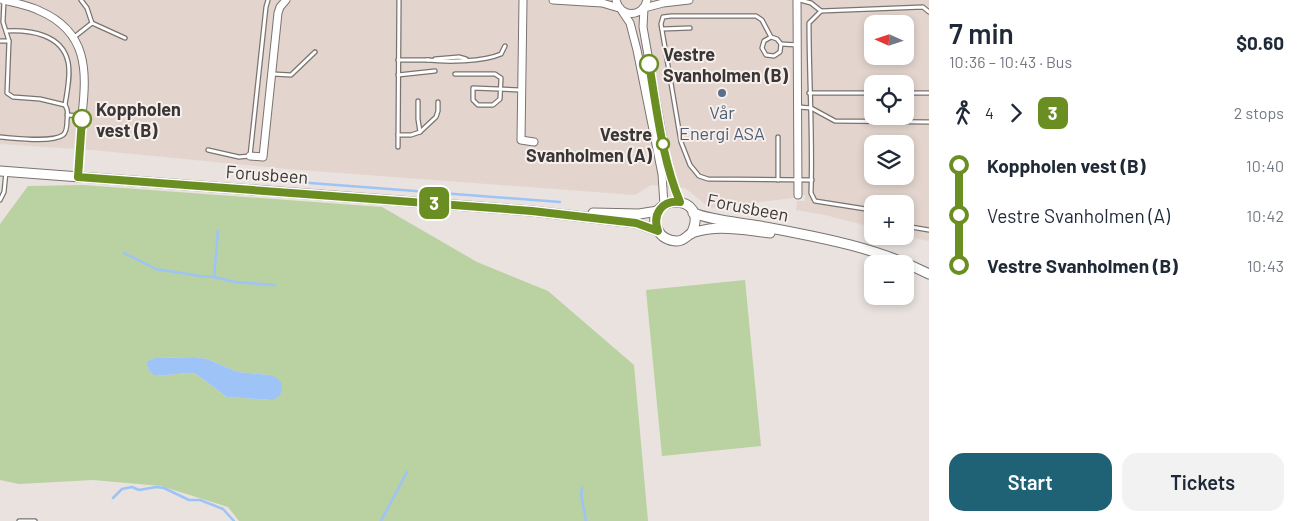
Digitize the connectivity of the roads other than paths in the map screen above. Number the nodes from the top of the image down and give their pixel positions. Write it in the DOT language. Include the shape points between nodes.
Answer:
graph roads {
  1 [pos="4,0"];
  2 [pos="81,0"];
  3 [pos="268,0"];
  4 [pos="399,0"];
  5 [pos="523,0"];
  6 [pos="553,0"];
  7 [pos="616,0"];
  8 [pos="647,0"];
  9 [pos="688,0"];
  10 [pos="799,0"];
  11 [pos="817,0"];
  12 [pos="283,1"];
  13 [pos="811,3"];
  14 [pos="644,8"];
  15 [pos="620,10"];
  16 [pos="821,11"];
  17 [pos="929,12"];
  18 [pos="1,18"];
  19 [pos="92,23"];
  20 [pos="662,28"];
  21 [pos="690,28"];
  22 [pos="7,31"];
  23 [pos="771,37"];
  24 [pos="73,38"];
  25 [pos="125,38"];
  26 [pos="0,41"];
  27 [pos="9,41"];
  28 [pos="781,44"];
  29 [pos="798,45"];
  30 [pos="505,46"];
  31 [pos="314,52"];
  32 [pos="398,60"];
  33 [pos="435,71"];
  34 [pos="273,74"];
  35 [pos="455,74"];
  36 [pos="398,75"];
  37 [pos="500,89"];
  38 [pos="522,90"];
  39 [pos="809,93"];
  40 [pos="864,93"];
  41 [pos="914,93"];
  42 [pos="929,93"];
  43 [pos="418,102"];
  44 [pos="438,102"];
  45 [pos="65,105"];
  46 [pos="798,107"];
  47 [pos="811,108"];
  48 [pos="68,115"];
  49 [pos="82,116"];
  50 [pos="929,122"];
  51 [pos="420,132"];
  52 [pos="398,135"];
  53 [pos="778,137"];
  54 [pos="0,138"];
  55 [pos="534,142"];
  56 [pos="398,147"];
  57 [pos="208,150"];
  58 [pos="250,156"];
  59 [pos="3,171"];
  60 [pos="78,177"];
  61 [pos="778,180"];
  62 [pos="798,180"];
  63 [pos="812,180"];
  64 [pos="798,196"];
  65 [pos="0,200"];
  66 [pos="680,202"];
  67 [pos="661,208"];
  68 [pos="864,209"];
  69 [pos="532,211"];
  70 [pos="693,212"];
  71 [pos="914,228"];
  72 [pos="929,230"];
  73 [pos="658,231"];
  74 [pos="691,234"];
  75 [pos="797,234"];
  76 [pos="929,274"];
  77 [pos="19,521"];
  78 [pos="35,521"];
  1 -- 18 [label="lane"];
  1 -- 24 [label="street" via="40,10 63,26"];
  2 -- 19 [label="lane"];
  3 -- 58 [label="lane"];
  4 -- 32 [label="lane"];
  5 -- 38 [label="street"];
  6 -- 15 [label="street" via="602,3"];
  7 -- 15 [label="street"];
  8 -- 14 [label="street"];
  9 -- 14 [label="street"];
  10 -- 13 [label="lane"];
  10 -- 29 [label="street"];
  11 -- 13 [label="lane"];
  12 -- 34 [label="street" via="278,13"];
  13 -- 16 [label="lane"];
  14 -- 15 [label="street" via="631,14"];
  14 -- 66 [label="street" via="643,27 667,163"];
  15 -- 67 [label="street" via="630,23 639,58 662,174"];
  16 -- 17 [label="lane" via="924,7"];
  16 -- 39 [label="lane" via="809,24"];
  18 -- 22 [label="lane"];
  19 -- 24 [label="lane"];
  19 -- 25 [label="lane"];
  20 -- 21 [label="lane"];
  20 -- 23 [label="lane" via="663,18 671,16 756,16 762,20"];
  20 -- 61 [label="lane" via="682,142 690,165 699,176 708,179"];
  22 -- 27 [label="lane"];
  22 -- 45 [label="lane" via="36,32 62,48 69,72"];
  23 -- 28 [label="lane"];
  23 -- 28 [label="lane" via="764,41 762,48 766,55 774,56 780,52"];
  24 -- 49 [label="street" via="85,72"];
  26 -- 27 [label="lane"];
  27 -- 45 [label="lane" via="9,95"];
  28 -- 29 [label="lane"];
  29 -- 46 [label="street"];
  30 -- 32 [label="lane" via="499,56 469,60 447,57"];
  31 -- 34 [label="lane" via="291,75"];
  32 -- 36 [label="lane"];
  33 -- 36 [label="lane"];
  34 -- 58 [label="street" via="263,156"];
  35 -- 37 [label="lane" via="495,74 501,78"];
  36 -- 52 [label="lane"];
  37 -- 37 [label="lane" via="472,88 473,100 478,105 493,105 500,99"];
  37 -- 38 [label="lane"];
  38 -- 55 [label="street" via="522,140"];
  39 -- 40 [label="lane"];
  39 -- 47 [label="lane"];
  41 -- 42 [label="lane"];
  43 -- 51 [label="lane"];
  44 -- 51 [label="lane" via="436,117"];
  45 -- 48 [label="lane"];
  46 -- 47 [label="lane"];
  46 -- 62 [label="street"];
  47 -- 50 [label="lane" via="835,122"];
  47 -- 63 [label="lane"];
  48 -- 49 [label="lane"];
  48 -- 54 [label="lane" via="66,132 62,136 37,140"];
  49 -- 60 [label="street"];
  51 -- 52 [label="lane"];
  52 -- 56 [label="lane"];
  53 -- 61 [label="lane"];
  57 -- 58 [label="lane" via="239,157"];
  59 -- 60 [label="main road, Forusbeen"];
  59 -- 65 [label="lane" via="4,192"];
  60 -- 69 [label="main road, Forusbeen"];
  61 -- 62 [label="lane"];
  62 -- 63 [label="lane"];
  62 -- 64 [label="street"];
  63 -- 68 [label="lane" via="811,192 815,201"];
  66 -- 67 [label="main road" via="669,202"];
  66 -- 70 [label="main road"];
  67 -- 69 [label="main road, Forusbeen" via="639,214"];
  67 -- 73 [label="main road" via="656,224"];
  69 -- 73 [label="main road, Forusbeen" via="636,223"];
  70 -- 74 [label="main road" via="695,220"];
  70 -- 75 [label="main road, Forusbeen" via="711,219"];
  71 -- 72 [label="lane"];
  73 -- 74 [label="main road" via="667,239 676,241"];
  74 -- 75 [label="main road, Forusbeen" via="716,229"];
  75 -- 76 [label="main road, Forusbeen" via="870,250"];
  77 -- 78 [label="lane"];
}
